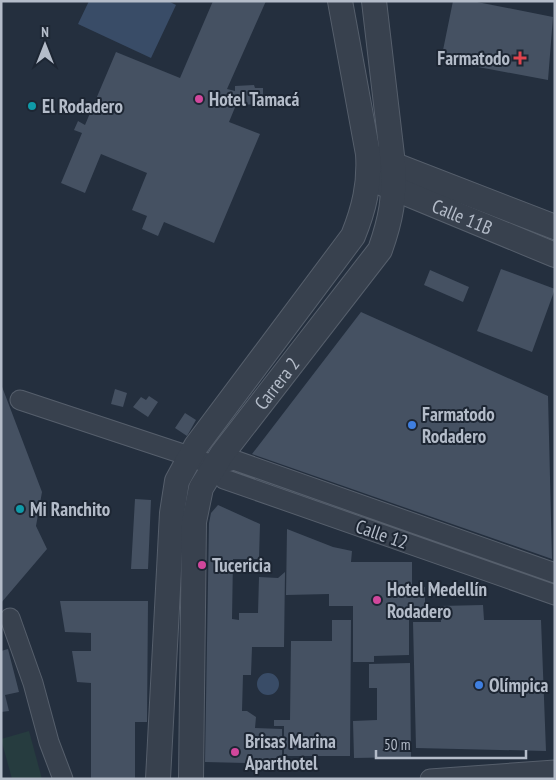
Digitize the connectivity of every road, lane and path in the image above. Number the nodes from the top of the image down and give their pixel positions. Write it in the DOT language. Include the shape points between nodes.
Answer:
graph roads {
  1 [pos="340,1"];
  2 [pos="374,1"];
  3 [pos="393,164"];
  4 [pos="369,166"];
  5 [pos="394,190"];
  6 [pos="555,227"];
  7 [pos="555,255"];
  8 [pos="20,400"];
  9 [pos="189,456"];
  10 [pos="214,466"];
  11 [pos="555,573"];
  12 [pos="555,594"];
  13 [pos="10,618"];
  14 [pos="555,770"];
  15 [pos="487,777"];
  16 [pos="62,779"];
  17 [pos="158,779"];
  18 [pos="191,779"];
  19 [pos="430,779"];
  1 -- 4 [label="street, Carrera 2"];
  2 -- 3 [label="street, Carrera 2"];
  3 -- 4 [label="street, Calle 11B"];
  3 -- 5 [label="street, Carrera 2"];
  3 -- 6 [label="street, Calle 11B"];
  4 -- 5 [label="street, Calle 11B"];
  4 -- 9 [label="street, Carrera 2" via="364,210 353,236"];
  5 -- 7 [label="street, Calle 11B"];
  5 -- 10 [label="street, Carrera 2" via="390,220 380,250"];
  8 -- 9 [label="street, Calle 12"];
  9 -- 10 [label="street, Calle 12"];
  9 -- 17 [label="street, Carrera 2" via="177,481 172,512"];
  10 -- 11 [label="street, Calle 12" via="234,460"];
  10 -- 12 [label="street, Calle 12" via="224,479"];
  10 -- 18 [label="street, Carrera 2" via="201,488 194,522"];
  13 -- 16 [label="street"];
  14 -- 15 [label="street"];
  15 -- 19 [label="street"];
}
